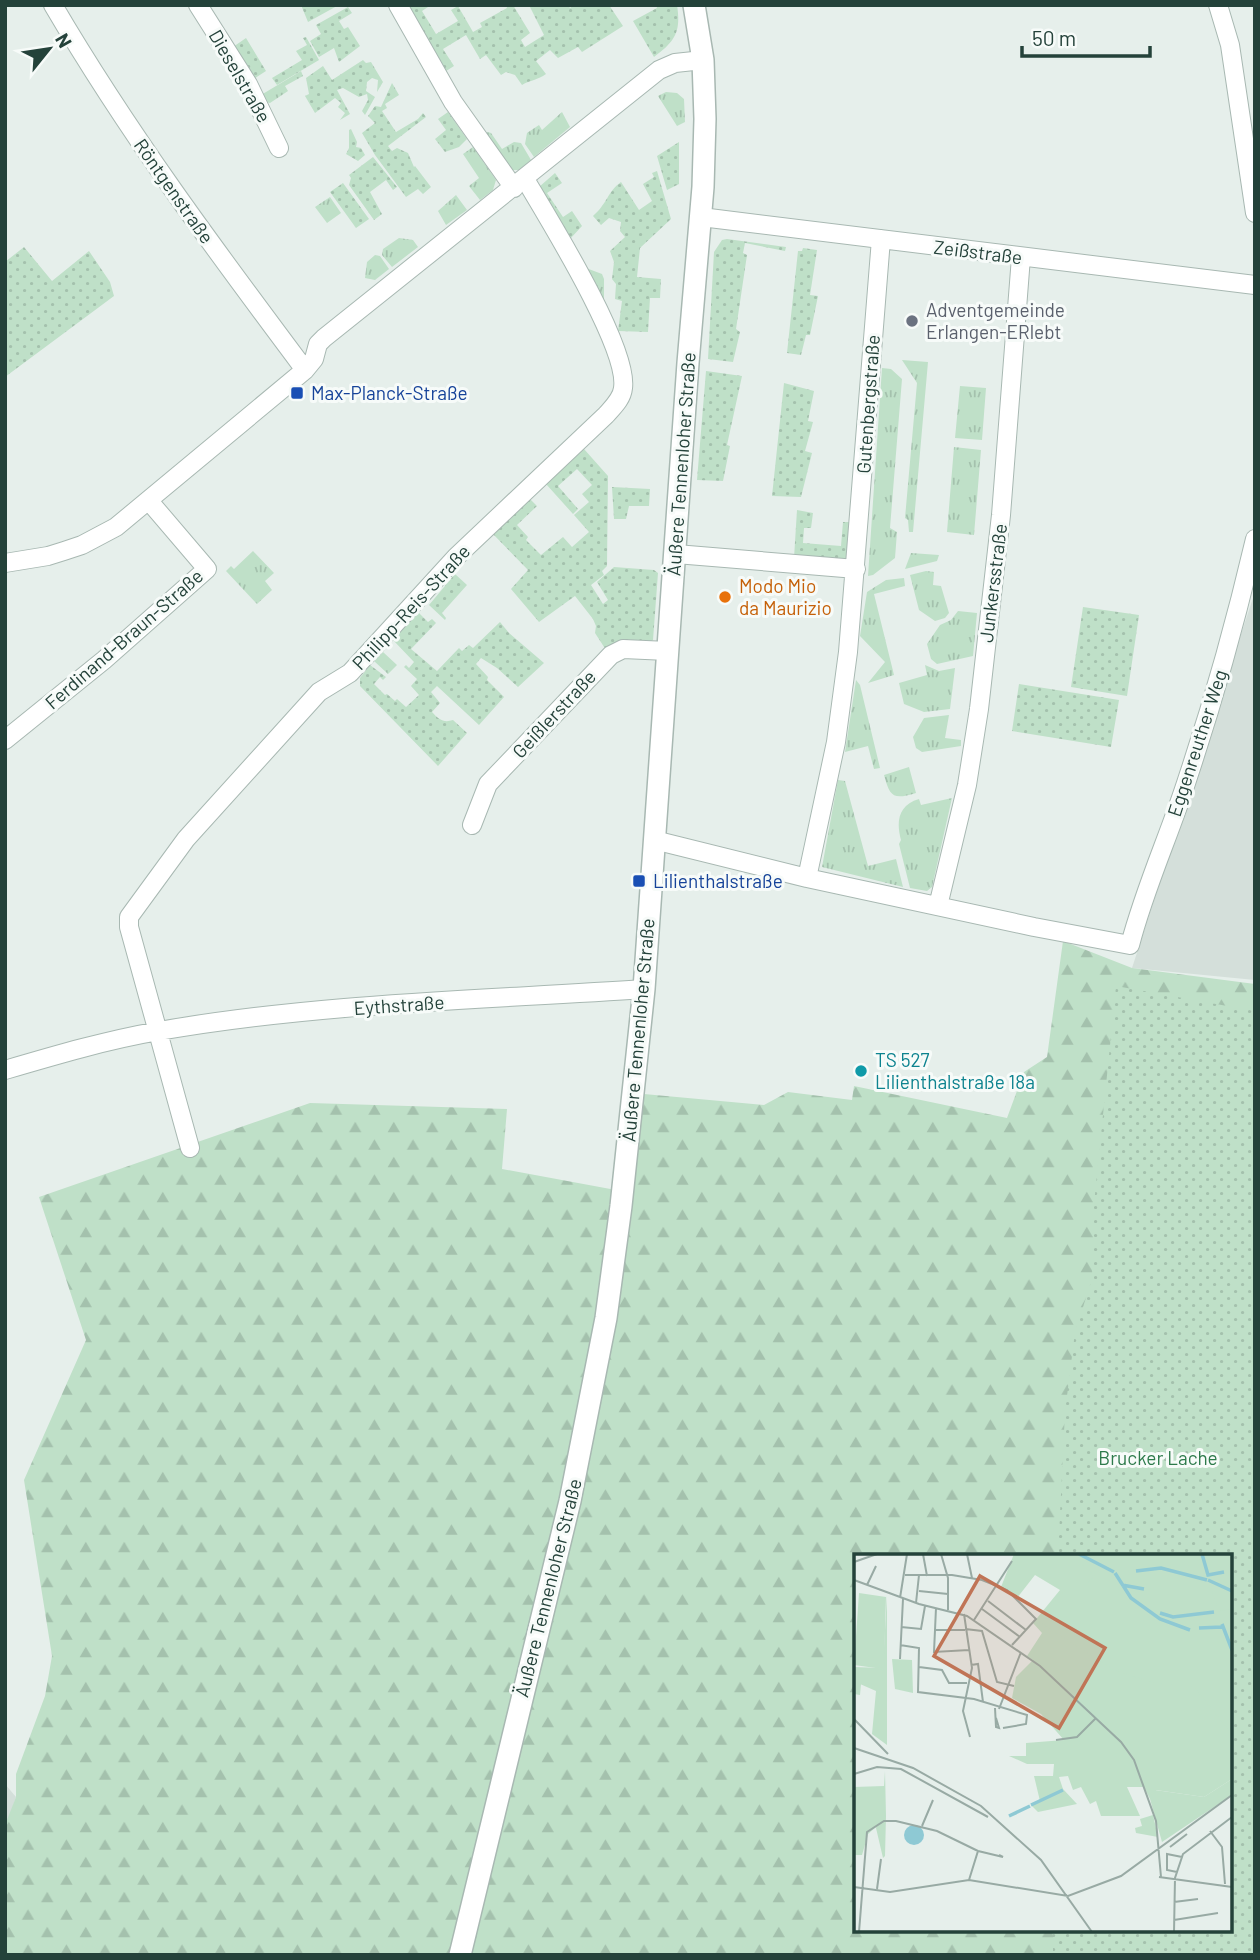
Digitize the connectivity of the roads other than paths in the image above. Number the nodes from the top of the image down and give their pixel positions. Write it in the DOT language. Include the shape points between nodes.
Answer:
graph roads {
  1 [pos="53,5"];
  2 [pos="198,5"];
  3 [pos="398,5"];
  4 [pos="694,5"];
  5 [pos="1218,5"];
  6 [pos="703,61"];
  7 [pos="279,148"];
  8 [pos="519,183"];
  9 [pos="1255,213"];
  10 [pos="701,217"];
  11 [pos="881,239"];
  12 [pos="1021,257"];
  13 [pos="1255,285"];
  14 [pos="305,370"];
  15 [pos="149,501"];
  16 [pos="1255,539"];
  17 [pos="676,554"];
  18 [pos="5,563"];
  19 [pos="856,569"];
  20 [pos="668,651"];
  21 [pos="5,740"];
  22 [pos="472,825"];
  23 [pos="654,840"];
  24 [pos="807,878"];
  25 [pos="938,906"];
  26 [pos="644,989"];
  27 [pos="156,1031"];
  28 [pos="5,1070"];
  29 [pos="190,1148"];
  30 [pos="460,1955"];
  1 -- 14 [label="street, Röntgenstraße" via="152,161"];
  2 -- 7 [label="street, Dieselstraße" via="248,84"];
  3 -- 8 [label="street, Philipp-Reis-Straße" via="453,102"];
  4 -- 6 [label="street, Äußere Tennenloher Straße"];
  5 -- 9 [label="street" via="1230,45"];
  6 -- 8 [label="street" via="675,63 659,71"];
  6 -- 10 [label="street, Äußere Tennenloher Straße"];
  8 -- 14 [label="street" via="324,338"];
  8 -- 27 [label="street, Philipp-Reis-Straße" via="605,323 622,370 621,396 456,557 350,673 319,692 186,839 135,908 129,927"];
  10 -- 11 [label="street, Zeißstraße"];
  10 -- 17 [label="street, Äußere Tennenloher Straße"];
  11 -- 12 [label="street, Zeißstraße"];
  11 -- 19 [label="street, Gutenbergstraße"];
  12 -- 13 [label="street, Zeißstraße"];
  12 -- 25 [label="street, Junkersstraße" via="979,709 967,785"];
  14 -- 15 [label="street"];
  15 -- 18 [label="street" via="116,527 82,545"];
  15 -- 21 [label="street, Ferdinand-Braun-Straße" via="207,569"];
  16 -- 25 [label="street, Eggenreuther Weg" via="1222,669 1130,945"];
  17 -- 19 [label="street"];
  17 -- 20 [label="street, Äußere Tennenloher Straße"];
  19 -- 24 [label="street, Gutenbergstraße" via="836,742"];
  20 -- 22 [label="street, Geißlerstraße" via="623,649 605,660 488,784"];
  20 -- 23 [label="street, Äußere Tennenloher Straße"];
  23 -- 24 [label="street"];
  23 -- 26 [label="street, Äußere Tennenloher Straße"];
  24 -- 25 [label="street"];
  26 -- 27 [label="street, Eythstraße" via="276,1015"];
  26 -- 30 [label="street, Äußere Tennenloher Straße" via="601,1344 570,1501"];
  27 -- 28 [label="street, Eythstraße"];
  27 -- 29 [label="street"];
}
